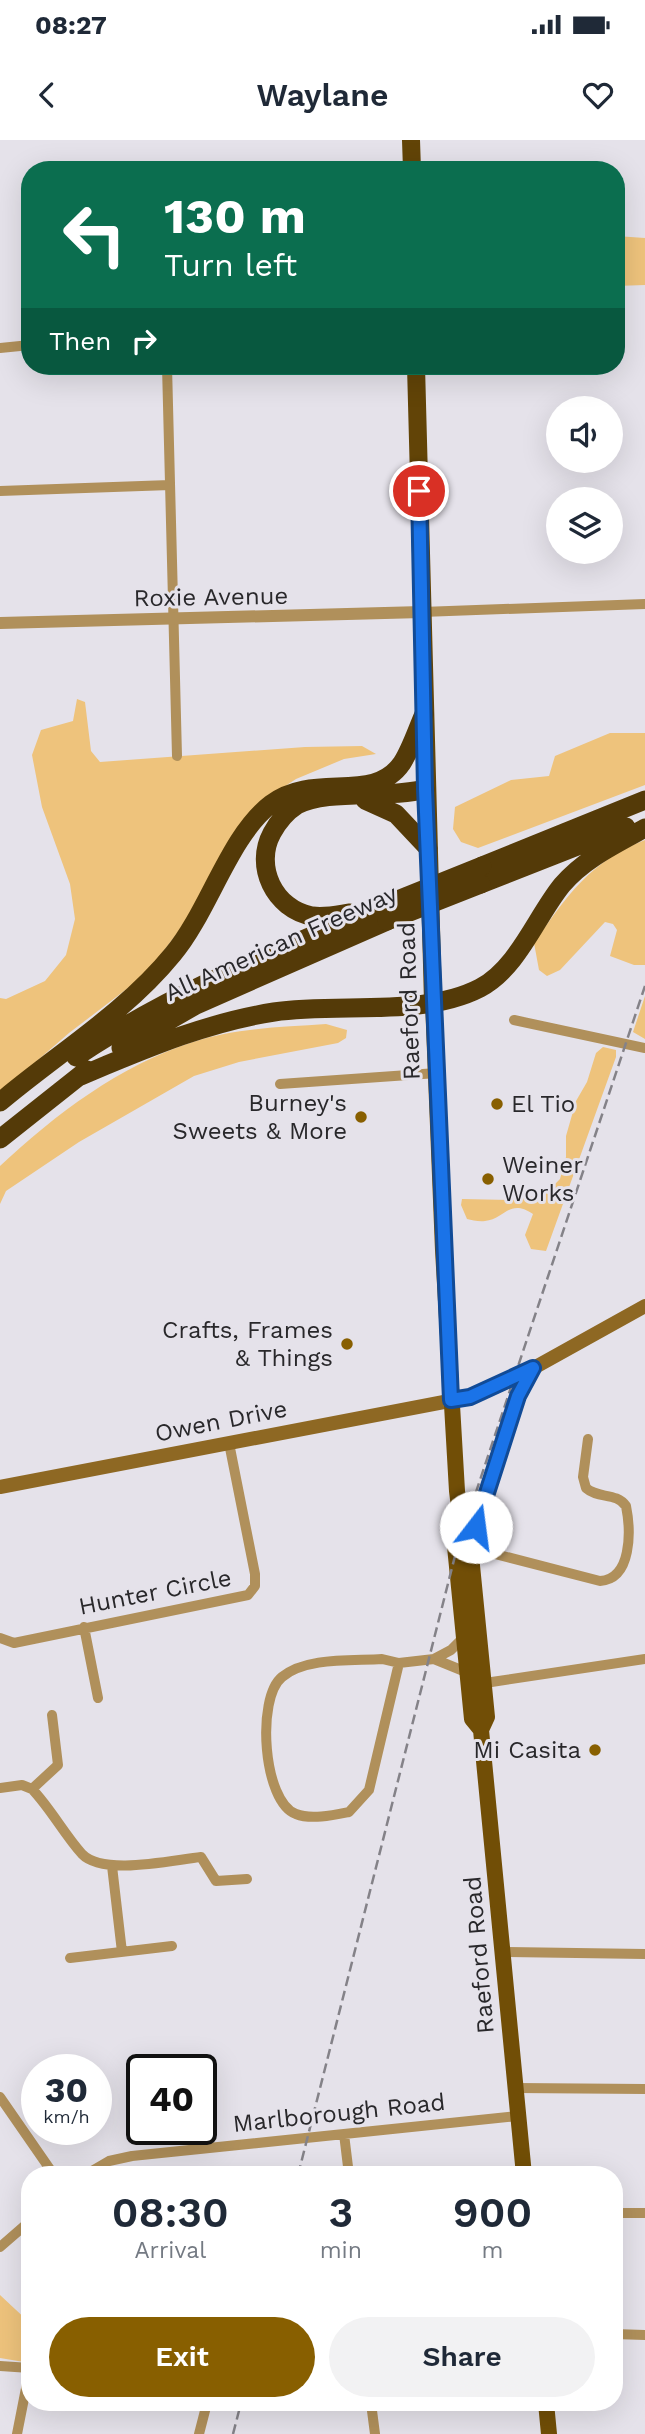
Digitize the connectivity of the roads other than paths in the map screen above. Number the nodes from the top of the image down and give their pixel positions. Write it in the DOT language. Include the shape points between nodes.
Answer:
graph roads {
  1 [pos="411,140"];
  2 [pos="412,161"];
  3 [pos="21,346"];
  4 [pos="0,348"];
  5 [pos="167,375"];
  6 [pos="416,375"];
  7 [pos="170,485"];
  8 [pos="0,491"];
  9 [pos="645,604"];
  10 [pos="422,612"];
  11 [pos="174,618"];
  12 [pos="0,623"];
  13 [pos="424,714"];
  14 [pos="177,756"];
  15 [pos="425,789"];
  16 [pos="363,792"];
  17 [pos="645,800"];
  18 [pos="645,820"];
  19 [pos="645,828"];
  20 [pos="428,848"];
  21 [pos="482,875"];
  22 [pos="386,913"];
  23 [pos="433,1002"];
  24 [pos="514,1020"];
  25 [pos="645,1048"];
  26 [pos="437,1073"];
  27 [pos="78,1077"];
  28 [pos="280,1084"];
  29 [pos="0,1102"];
  30 [pos="0,1116"];
  31 [pos="0,1139"];
  32 [pos="645,1306"];
  33 [pos="533,1368"];
  34 [pos="451,1400"];
  35 [pos="589,1440"];
  36 [pos="229,1443"];
  37 [pos="0,1487"];
  38 [pos="459,1507"];
  39 [pos="472,1548"];
  40 [pos="84,1627"];
  41 [pos="0,1638"];
  42 [pos="463,1638"];
  43 [pos="434,1659"];
  44 [pos="645,1659"];
  45 [pos="399,1663"];
  46 [pos="466,1672"];
  47 [pos="485,1683"];
  48 [pos="99,1699"];
  49 [pos="52,1715"];
  50 [pos="481,1730"];
  51 [pos="0,1788"];
  52 [pos="32,1789"];
  53 [pos="112,1866"];
  54 [pos="247,1880"];
  55 [pos="172,1947"];
  56 [pos="122,1952"];
  57 [pos="503,1952"];
  58 [pos="645,1954"];
  59 [pos="70,1958"];
  60 [pos="516,2088"];
  61 [pos="645,2089"];
  62 [pos="0,2097"];
  63 [pos="518,2116"];
  64 [pos="344,2134"];
  65 [pos="48,2166"];
  66 [pos="101,2166"];
  67 [pos="348,2166"];
  68 [pos="523,2166"];
  69 [pos="623,2213"];
  70 [pos="645,2213"];
  71 [pos="21,2229"];
  72 [pos="0,2247"];
  73 [pos="623,2334"];
  74 [pos="645,2335"];
  75 [pos="0,2366"];
  76 [pos="21,2367"];
  77 [pos="22,2411"];
  78 [pos="205,2411"];
  79 [pos="372,2411"];
  80 [pos="547,2411"];
  81 [pos="17,2434"];
  82 [pos="199,2434"];
  83 [pos="374,2434"];
  84 [pos="549,2434"];
  1 -- 2 [label="highway"];
  3 -- 4 [label="street"];
  5 -- 7 [label="street"];
  6 -- 10 [label="highway, Raeford Road"];
  7 -- 8 [label="street"];
  7 -- 11 [label="street"];
  9 -- 10 [label="street"];
  10 -- 11 [label="street, Roxie Avenue"];
  10 -- 13 [label="highway, Raeford Road"];
  11 -- 12 [label="street, Roxie Avenue"];
  11 -- 14 [label="street"];
  13 -- 15 [label="highway, Raeford Road"];
  13 -- 16 [label="highway" via="403,761"];
  15 -- 16 [label="highway" via="408,785"];
  15 -- 20 [label="highway, Raeford Road"];
  16 -- 20 [label="highway" via="397,814"];
  16 -- 22 [label="highway" via="299,804 285,814 265,850 268,880 284,901 313,916"];
  16 -- 29 [label="highway" via="315,786 285,794 271,804 248,828 187,937 158,972"];
  17 -- 21 [label="highway, All American Freeway"];
  18 -- 21 [label="highway, All American Freeway"];
  19 -- 23 [label="highway" via="576,870 494,978 463,996"];
  20 -- 23 [label="highway, Raeford Road"];
  21 -- 22 [label="highway, All American Freeway, bridge"];
  22 -- 27 [label="highway, All American Freeway" via="196,1005"];
  22 -- 30 [label="highway, All American Freeway" via="251,962 150,1009 42,1080"];
  23 -- 26 [label="main road, Raeford Road"];
  23 -- 27 [label="highway" via="316,1008 230,1020 168,1038"];
  24 -- 25 [label="street"];
  26 -- 28 [label="street"];
  26 -- 34 [label="main road, Raeford Road"];
  27 -- 31 [label="highway, All American Freeway"];
  32 -- 33 [label="main road, Owen Drive"];
  33 -- 34 [label="main road, Owen Drive" via="470,1397"];
  33 -- 39 [label="street" via="514,1408"];
  34 -- 36 [label="main road, Owen Drive"];
  34 -- 38 [label="main road, Raeford Road"];
  35 -- 39 [label="street" via="583,1477 586,1488 596,1495 618,1498 626,1506 621,1573 600,1581"];
  36 -- 37 [label="main road, Owen Drive"];
  36 -- 40 [label="street, Hunter Circle" via="256,1574 252,1591 243,1598"];
  38 -- 39 [label="main road, Raeford Road" via="467,1515"];
  38 -- 42 [label="main road, Raeford Road" via="452,1516"];
  39 -- 47 [label="main road, Raeford Road"];
  40 -- 41 [label="street, Hunter Circle" via="14,1643"];
  40 -- 48 [label="street"];
  42 -- 43 [label="street"];
  42 -- 46 [label="main road, Raeford Road"];
  43 -- 45 [label="street"];
  43 -- 46 [label="street"];
  44 -- 47 [label="street"];
  45 -- 45 [label="street" via="382,1659 310,1665 282,1677 271,1689 264,1713 274,1786 287,1809 308,1817 349,1812 369,1790"];
  46 -- 50 [label="main road, Raeford Road" via="472,1719"];
  47 -- 50 [label="main road, Raeford Road" via="487,1717"];
  49 -- 52 [label="street" via="58,1765"];
  50 -- 57 [label="main road, Raeford Road"];
  51 -- 52 [label="street" via="22,1784"];
  52 -- 53 [label="street" via="82,1854 97,1864"];
  53 -- 54 [label="street" via="201,1857 216,1881"];
  53 -- 56 [label="street"];
  55 -- 56 [label="street"];
  56 -- 59 [label="street"];
  57 -- 58 [label="street"];
  57 -- 60 [label="main road, Raeford Road"];
  60 -- 61 [label="street"];
  60 -- 63 [label="main road, Raeford Road"];
  62 -- 65 [label="street"];
  63 -- 64 [label="street, Marlborough Road"];
  63 -- 68 [label="main road, Raeford Road"];
  64 -- 66 [label="street, Marlborough Road" via="132,2156"];
  64 -- 67 [label="street"];
  69 -- 70 [label="street"];
  71 -- 72 [label="street"];
  73 -- 74 [label="street"];
  75 -- 76 [label="street"];
  77 -- 81 [label="street"];
  78 -- 82 [label="street"];
  79 -- 83 [label="street"];
  80 -- 84 [label="main road"];
}
